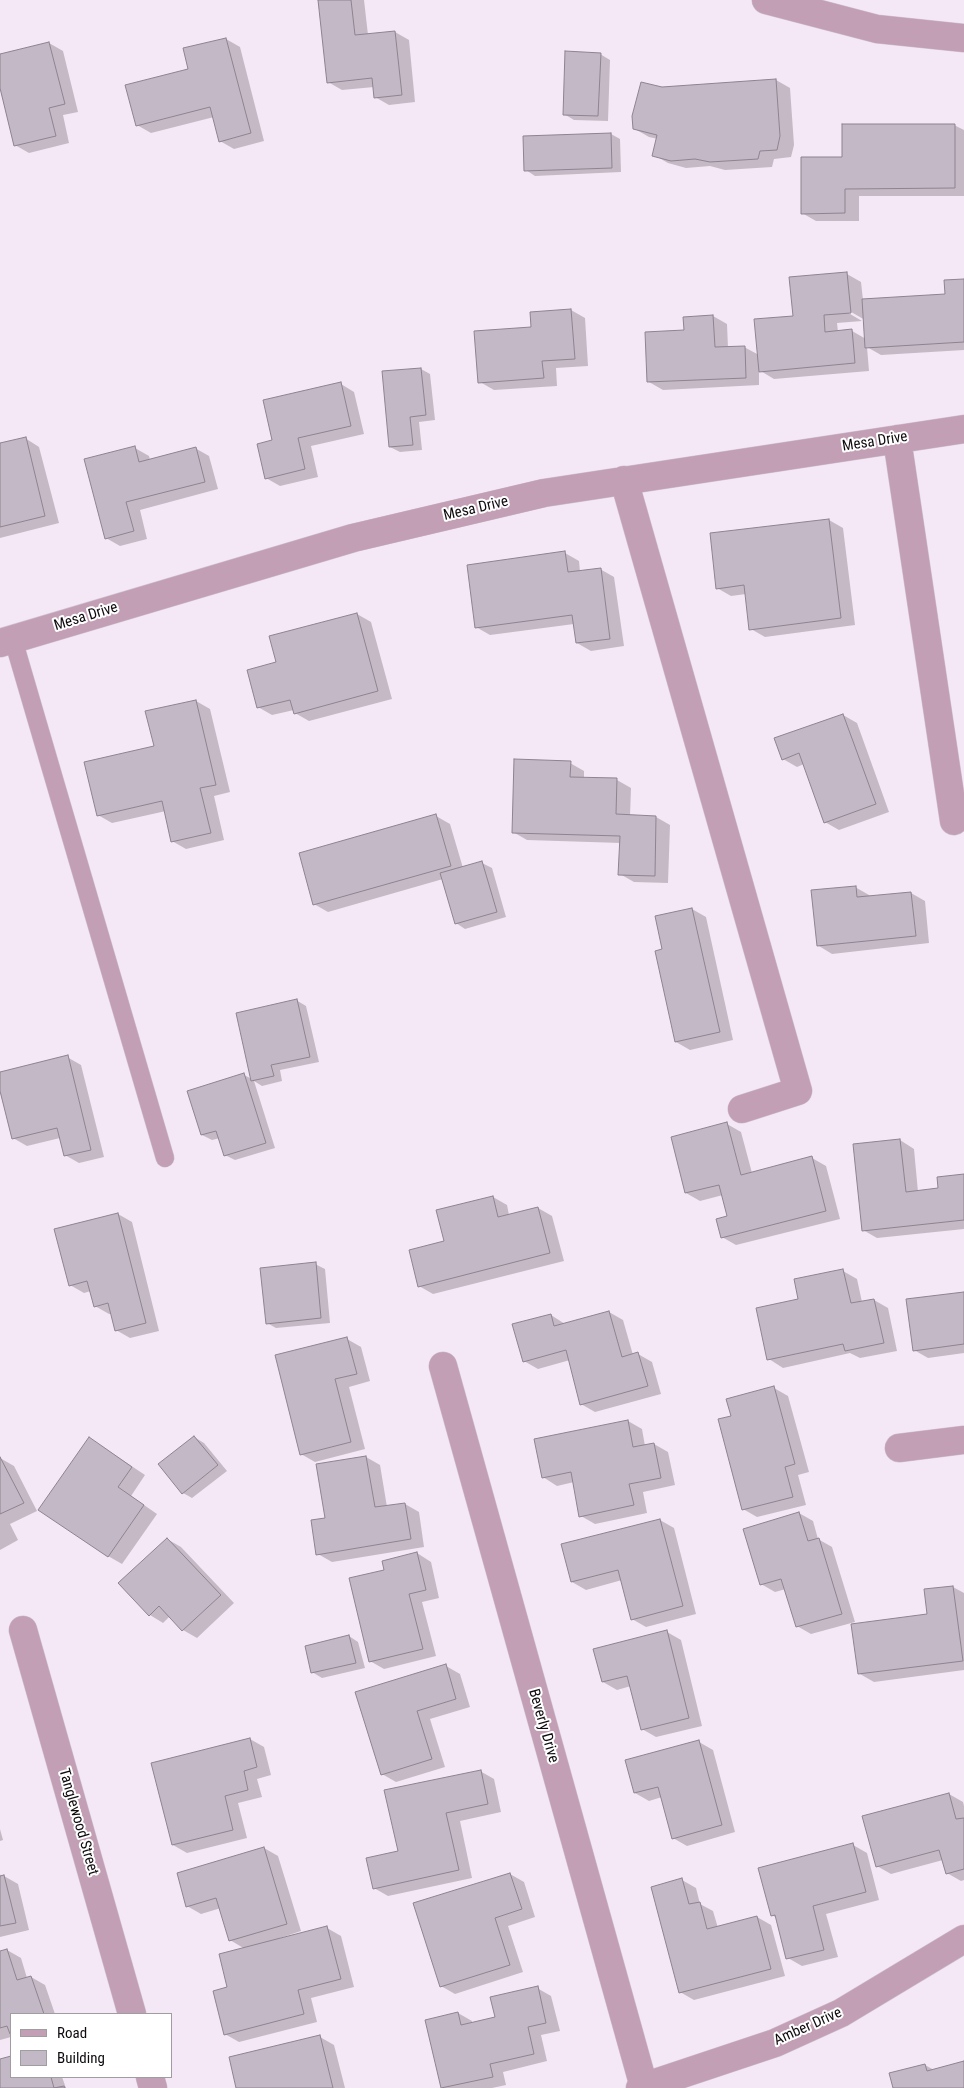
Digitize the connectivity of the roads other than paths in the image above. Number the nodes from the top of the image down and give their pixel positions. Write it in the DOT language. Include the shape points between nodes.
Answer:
graph roads {
  1 [pos="766,0"];
  2 [pos="964,38"];
  3 [pos="964,429"];
  4 [pos="897,439"];
  5 [pos="624,480"];
  6 [pos="6,641"];
  7 [pos="954,821"];
  8 [pos="742,1109"];
  9 [pos="165,1158"];
  10 [pos="443,1366"];
  11 [pos="964,1440"];
  12 [pos="899,1448"];
  13 [pos="23,1630"];
  14 [pos="964,1939"];
  15 [pos="132,2013"];
  16 [pos="642,2087"];
  1 -- 2 [label="street" via="877,29"];
  3 -- 4 [label="street, Mesa Drive"];
  4 -- 5 [label="street, Mesa Drive"];
  4 -- 7 [label="street"];
  5 -- 6 [label="street, Mesa Drive" via="544,493 353,538"];
  5 -- 8 [label="street" via="798,1091"];
  6 -- 9 [label="lane"];
  10 -- 16 [label="street, Beverly Drive"];
  11 -- 12 [label="street"];
  13 -- 15 [label="street, Tanglewood Street"];
  14 -- 16 [label="street, Amber Drive" via="841,2013 775,2043"];
}
